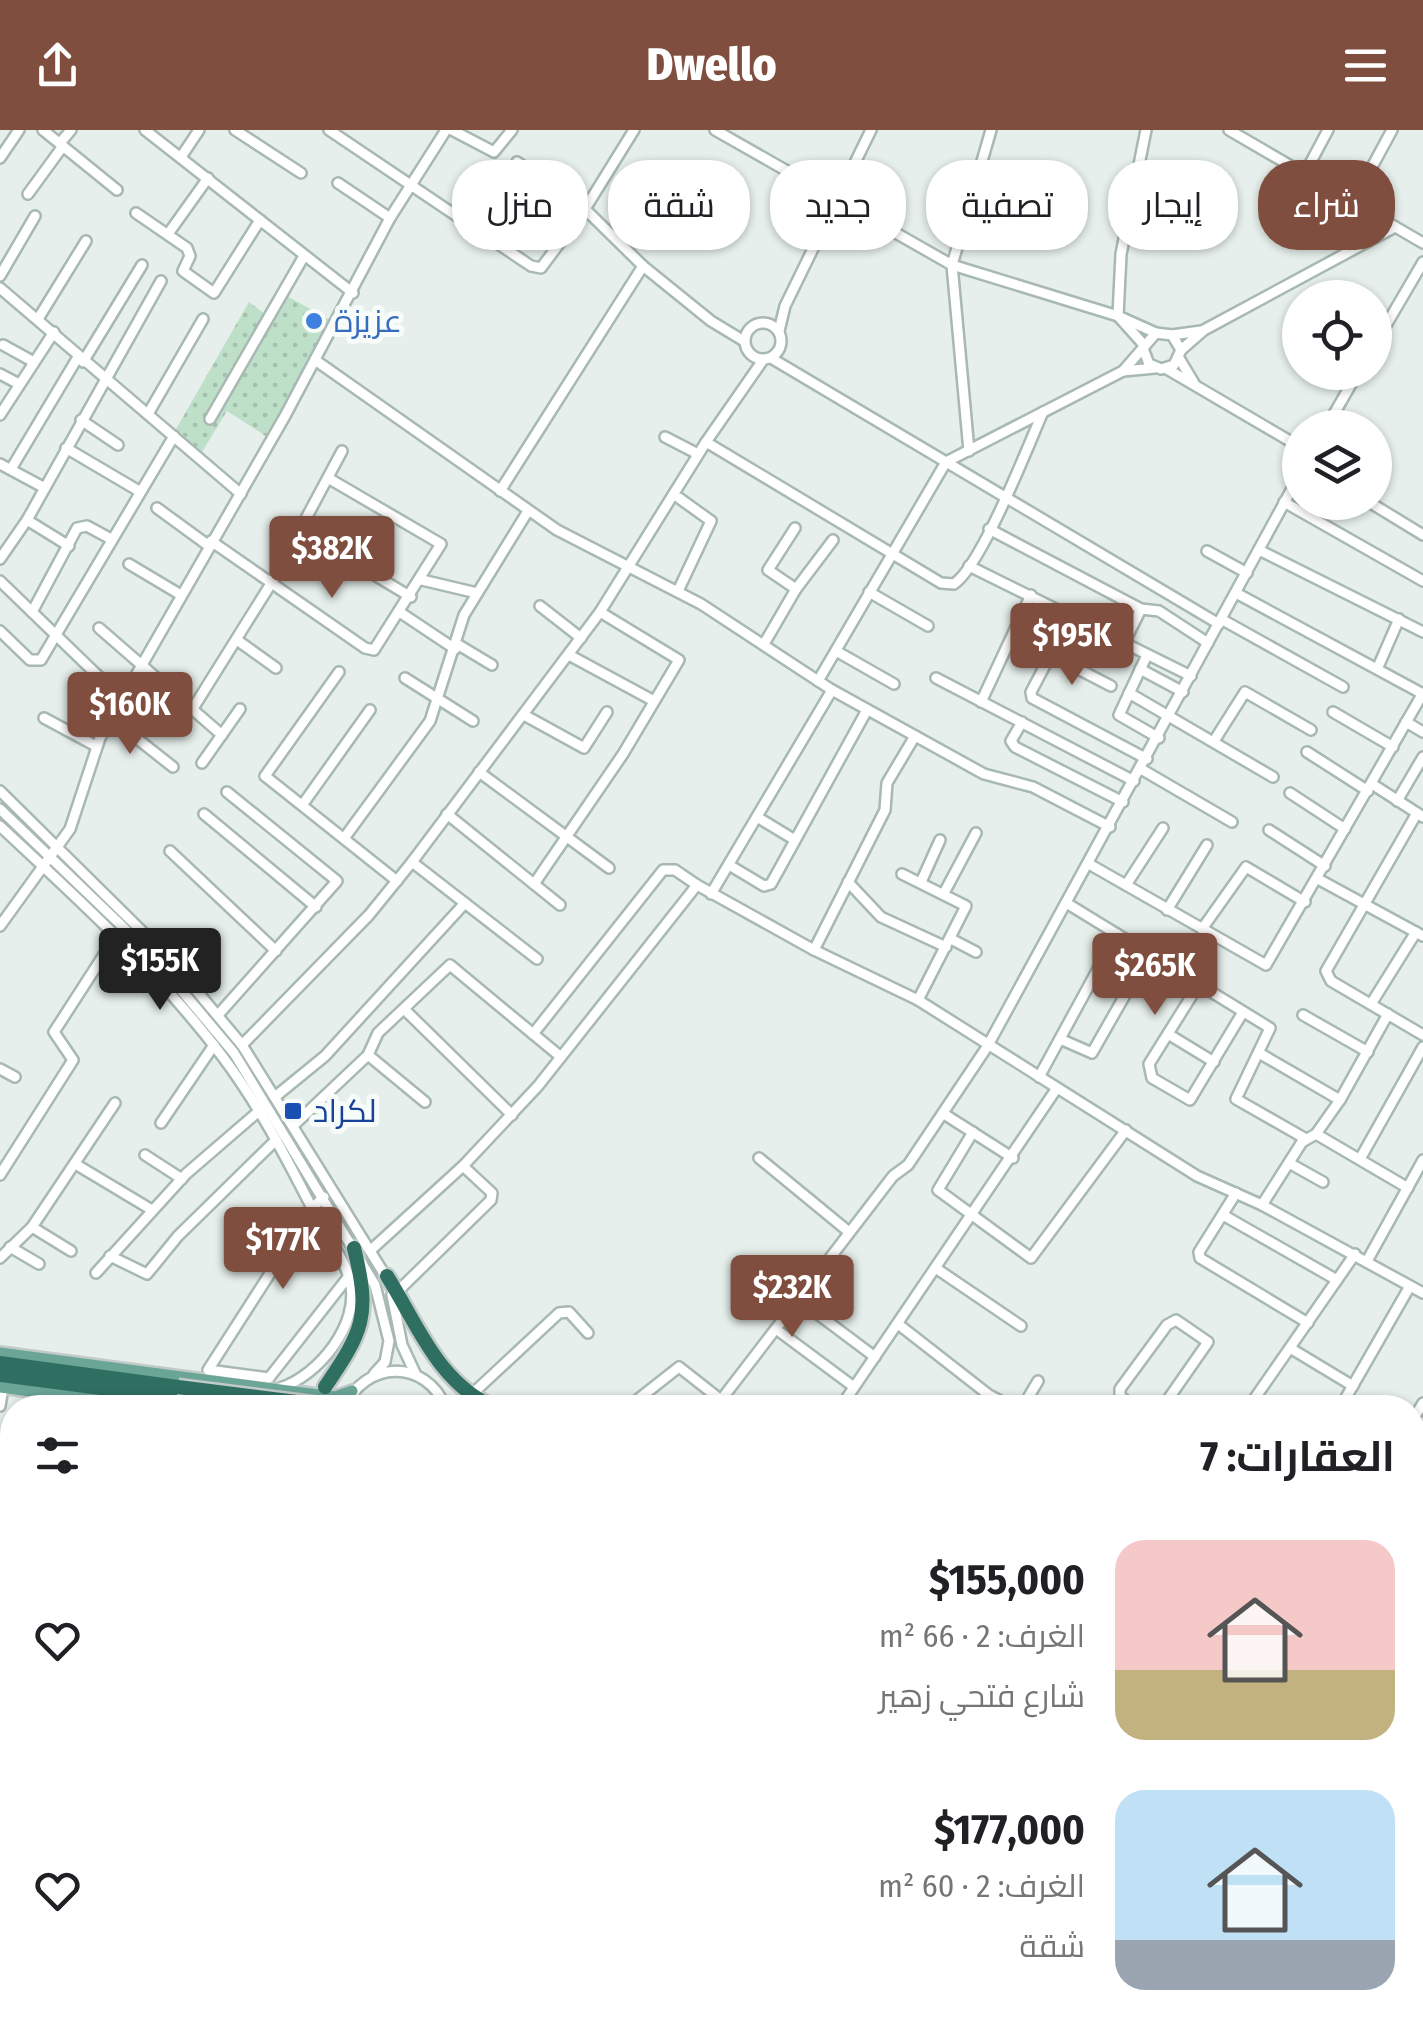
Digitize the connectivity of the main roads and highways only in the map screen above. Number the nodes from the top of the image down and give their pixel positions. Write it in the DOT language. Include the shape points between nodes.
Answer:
graph roads {
  1 [pos="354,1248"];
  2 [pos="386,1276"];
  3 [pos="0,1353"];
  4 [pos="0,1363"];
  5 [pos="1,1383"];
  6 [pos="324,1387"];
  7 [pos="352,1391"];
  8 [pos="177,1392"];
  9 [pos="76,1395"];
  10 [pos="191,1395"];
  11 [pos="208,1395"];
  12 [pos="327,1395"];
  13 [pos="338,1395"];
  14 [pos="469,1395"];
  1 -- 6 [label="highway" via="363,1324"];
  2 -- 14 [label="highway" via="437,1360"];
  3 -- 12 [label="main road"];
  4 -- 8 [label="highway"];
  5 -- 8 [label="highway"];
  5 -- 9 [label="main road"];
  7 -- 13 [label="main road"];
  8 -- 10 [label="highway"];
  8 -- 11 [label="highway, bridge"];
}
